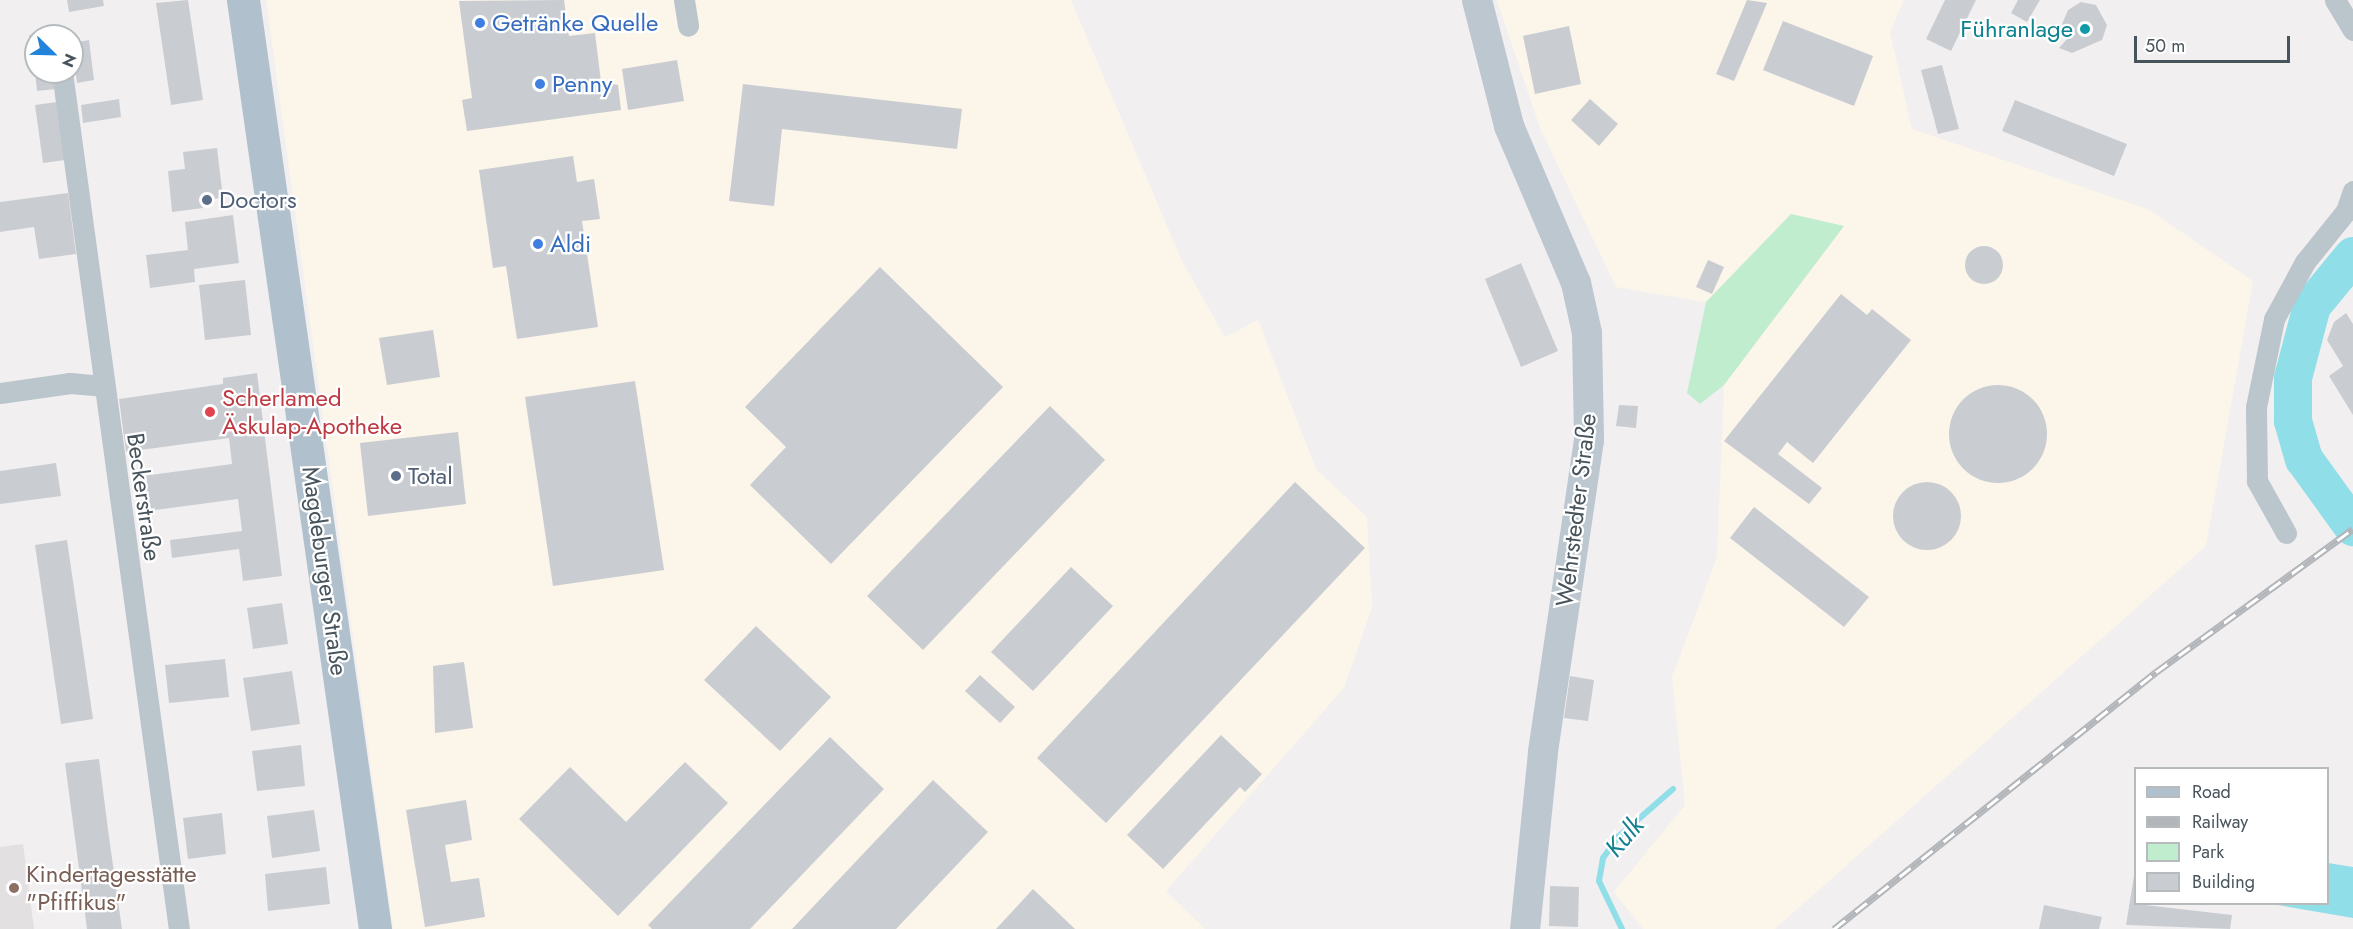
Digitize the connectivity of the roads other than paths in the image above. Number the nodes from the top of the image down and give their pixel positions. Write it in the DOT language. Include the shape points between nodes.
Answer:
graph roads {
  1 [pos="243,0"];
  2 [pos="684,0"];
  3 [pos="1477,0"];
  4 [pos="2335,0"];
  5 [pos="688,26"];
  6 [pos="2353,30"];
  7 [pos="64,84"];
  8 [pos="2353,191"];
  9 [pos="103,386"];
  10 [pos="0,393"];
  11 [pos="2286,533"];
  12 [pos="179,929"];
  13 [pos="375,929"];
  14 [pos="1525,929"];
  1 -- 13 [label="main road, Magdeburger Straße"];
  2 -- 5 [label="street"];
  3 -- 14 [label="street, Wehrstedter Straße" via="1509,126 1576,283 1587,333 1589,440 1543,753"];
  4 -- 6 [label="street"];
  7 -- 9 [label="street, Beckerstraße"];
  8 -- 11 [label="street" via="2346,211 2305,262 2274,320 2256,407 2258,481"];
  9 -- 10 [label="street" via="70,383"];
  9 -- 12 [label="street, Beckerstraße"];
}
